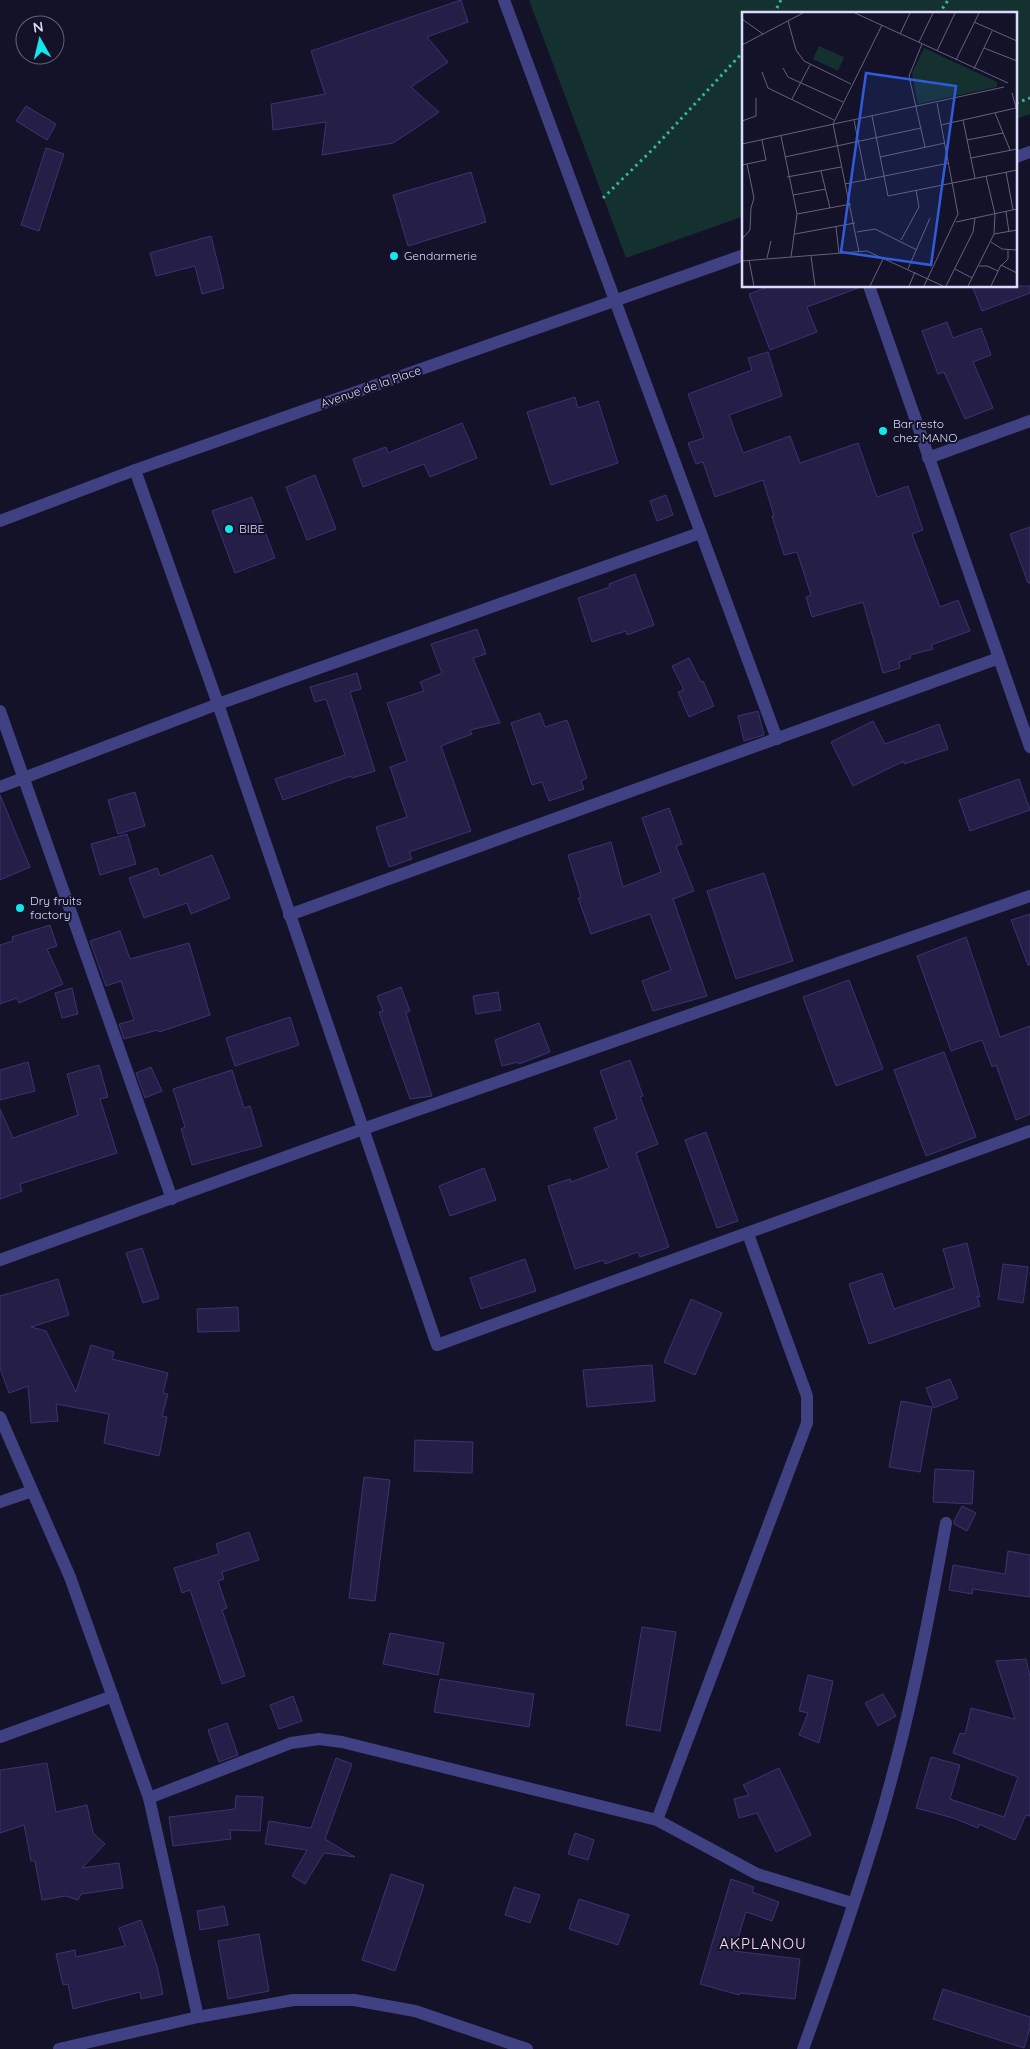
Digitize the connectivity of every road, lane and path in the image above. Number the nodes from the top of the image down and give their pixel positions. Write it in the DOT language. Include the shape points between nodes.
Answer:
graph roads {
  1 [pos="504,0"];
  2 [pos="781,0"];
  3 [pos="948,0"];
  4 [pos="775,12"];
  5 [pos="940,12"];
  6 [pos="742,53"];
  7 [pos="1030,98"];
  8 [pos="1018,102"];
  9 [pos="603,198"];
  10 [pos="742,255"];
  11 [pos="870,288"];
  12 [pos="615,301"];
  13 [pos="1030,422"];
  14 [pos="928,458"];
  15 [pos="135,470"];
  16 [pos="0,522"];
  17 [pos="700,533"];
  18 [pos="998,658"];
  19 [pos="218,704"];
  20 [pos="0,711"];
  21 [pos="777,739"];
  22 [pos="1030,747"];
  23 [pos="25,778"];
  24 [pos="0,787"];
  25 [pos="1030,896"];
  26 [pos="289,915"];
  27 [pos="363,1129"];
  28 [pos="1030,1131"];
  29 [pos="172,1199"];
  30 [pos="748,1234"];
  31 [pos="0,1260"];
  32 [pos="0,1417"];
  33 [pos="32,1491"];
  34 [pos="0,1502"];
  35 [pos="946,1523"];
  36 [pos="113,1696"];
  37 [pos="0,1737"];
  38 [pos="149,1798"];
  39 [pos="656,1820"];
  40 [pos="852,1903"];
  41 [pos="198,2017"];
  42 [pos="494,2044"];
  43 [pos="59,2049"];
  44 [pos="527,2049"];
  45 [pos="804,2049"];
  1 -- 12 [label="street"];
  2 -- 4 [label="path"];
  3 -- 5 [label="path"];
  6 -- 9 [label="path"];
  7 -- 8 [label="path"];
  10 -- 12 [label="street, Avenue de la Place"];
  11 -- 14 [label="street"];
  12 -- 15 [label="street, Avenue de la Place"];
  12 -- 17 [label="street"];
  13 -- 14 [label="street"];
  14 -- 18 [label="street"];
  15 -- 16 [label="street, Avenue de la Place"];
  15 -- 19 [label="street"];
  17 -- 19 [label="street"];
  17 -- 21 [label="street"];
  18 -- 21 [label="street"];
  18 -- 22 [label="street"];
  19 -- 23 [label="street"];
  19 -- 26 [label="street"];
  20 -- 23 [label="street"];
  21 -- 26 [label="street"];
  23 -- 24 [label="street"];
  23 -- 29 [label="street"];
  25 -- 27 [label="street"];
  26 -- 27 [label="street"];
  27 -- 29 [label="street"];
  27 -- 30 [label="street" via="438,1344"];
  28 -- 30 [label="street"];
  29 -- 31 [label="street"];
  30 -- 39 [label="street" via="807,1396 807,1423"];
  32 -- 33 [label="street"];
  33 -- 34 [label="street"];
  33 -- 36 [label="street" via="70,1576"];
  35 -- 40 [label="street" via="907,1712 871,1849"];
  36 -- 37 [label="street"];
  36 -- 38 [label="street"];
  38 -- 39 [label="street" via="291,1743 320,1739 378,1750"];
  38 -- 41 [label="street"];
  39 -- 40 [label="street" via="757,1874"];
  40 -- 45 [label="street"];
  41 -- 42 [label="street" via="294,2000 354,2000 415,2011"];
  41 -- 43 [label="street"];
  42 -- 44 [label="street"];
}
